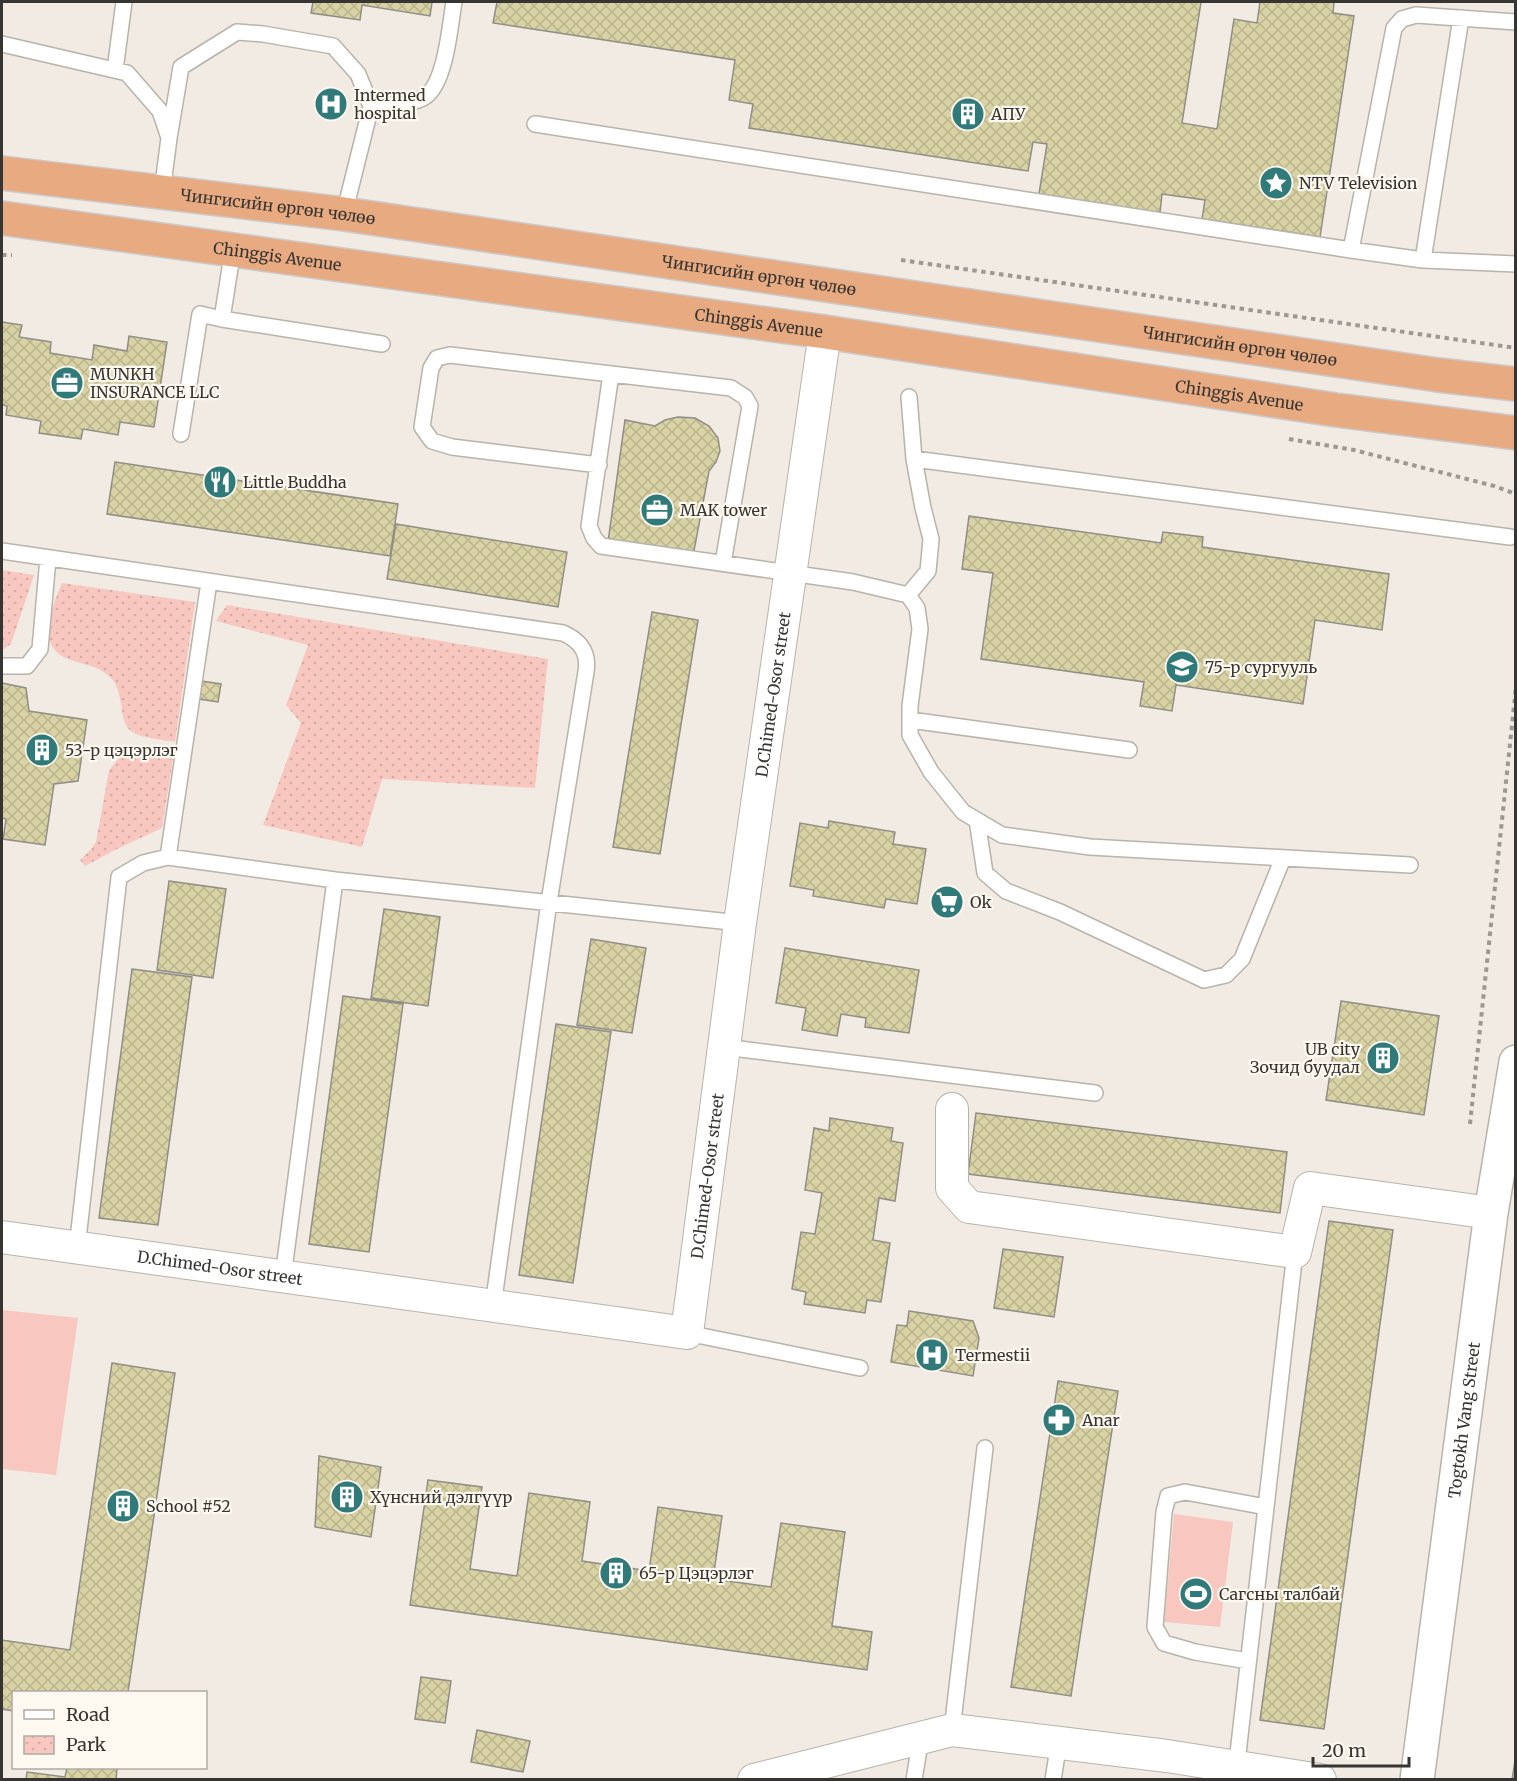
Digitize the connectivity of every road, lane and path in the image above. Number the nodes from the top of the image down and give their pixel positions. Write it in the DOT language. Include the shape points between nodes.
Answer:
graph roads {
  1 [pos="124,2"];
  2 [pos="454,2"];
  3 [pos="1461,18"];
  4 [pos="1515,22"];
  5 [pos="2,44"];
  6 [pos="115,70"];
  7 [pos="371,106"];
  8 [pos="535,124"];
  9 [pos="169,138"];
  10 [pos="2,173"];
  11 [pos="162,192"];
  12 [pos="344,214"];
  13 [pos="2,218"];
  14 [pos="232,249"];
  15 [pos="1351,250"];
  16 [pos="1423,260"];
  17 [pos="1515,264"];
  18 [pos="222,319"];
  19 [pos="825,332"];
  20 [pos="382,344"];
  21 [pos="611,374"];
  22 [pos="1510,381"];
  23 [pos="909,398"];
  24 [pos="1515,433"];
  25 [pos="181,434"];
  26 [pos="914,459"];
  27 [pos="599,465"];
  28 [pos="1510,537"];
  29 [pos="2,551"];
  30 [pos="48,558"];
  31 [pos="723,563"];
  32 [pos="791,572"];
  33 [pos="209,582"];
  34 [pos="908,595"];
  35 [pos="2,666"];
  36 [pos="910,720"];
  37 [pos="1129,750"];
  38 [pos="977,820"];
  39 [pos="168,857"];
  40 [pos="1283,858"];
  41 [pos="1410,865"];
  42 [pos="335,879"];
  43 [pos="549,903"];
  44 [pos="740,923"];
  45 [pos="724,1047"];
  46 [pos="1515,1062"];
  47 [pos="1095,1093"];
  48 [pos="952,1109"];
  49 [pos="1491,1214"];
  50 [pos="2,1237"];
  51 [pos="76,1248"];
  52 [pos="1295,1252"];
  53 [pos="283,1277"];
  54 [pos="493,1306"];
  55 [pos="687,1333"];
  56 [pos="860,1368"];
  57 [pos="985,1448"];
  58 [pos="1266,1507"];
  59 [pos="1248,1661"];
  60 [pos="952,1730"];
  61 [pos="921,1737"];
  62 [pos="1059,1742"];
  63 [pos="1235,1773"];
  64 [pos="754,1779"];
  65 [pos="914,1779"];
  66 [pos="1053,1779"];
  67 [pos="1320,1779"];
  68 [pos="1417,1779"];
  1 -- 6 [label="lane"];
  2 -- 7 [label="lane" via="436,85 425,97"];
  3 -- 4 [label="lane"];
  3 -- 15 [label="lane" via="1416,15 1402,19 1394,28"];
  3 -- 16 [label="lane"];
  5 -- 6 [label="lane"];
  6 -- 9 [label="lane" via="127,73 160,111"];
  7 -- 9 [label="lane" via="358,74 333,46 237,32 181,67"];
  7 -- 12 [label="lane"];
  8 -- 15 [label="lane"];
  9 -- 11 [label="lane"];
  10 -- 11 [label="highway, Чингисийн өргөн чөлөө"];
  11 -- 12 [label="highway, Чингисийн өргөн чөлөө"];
  12 -- 22 [label="highway, Чингисийн өргөн чөлөө"];
  13 -- 14 [label="highway, Chinggis Avenue"];
  14 -- 18 [label="lane"];
  14 -- 19 [label="highway, Chinggis Avenue"];
  15 -- 16 [label="lane"];
  16 -- 17 [label="lane"];
  18 -- 20 [label="lane"];
  18 -- 25 [label="lane" via="200,314"];
  19 -- 24 [label="highway, Chinggis Avenue" via="1336,411"];
  19 -- 32 [label="street, D.Chimed-Osor street"];
  21 -- 27 [label="lane"];
  21 -- 27 [label="lane" via="450,355 437,358 430,368 422,427 432,441 452,447"];
  21 -- 31 [label="lane" via="731,388 745,397 750,406"];
  23 -- 26 [label="lane"];
  26 -- 28 [label="lane"];
  26 -- 34 [label="lane" via="931,539 928,571"];
  27 -- 31 [label="lane" via="590,526 601,546"];
  29 -- 30 [label="lane"];
  30 -- 33 [label="lane"];
  30 -- 35 [label="lane" via="39,649 27,666"];
  31 -- 32 [label="lane"];
  32 -- 34 [label="lane"];
  32 -- 44 [label="street, D.Chimed-Osor street"];
  33 -- 39 [label="lane"];
  33 -- 43 [label="lane" via="563,633 576,640 585,651 587,665"];
  34 -- 36 [label="lane" via="917,608 920,629"];
  36 -- 37 [label="lane"];
  36 -- 38 [label="lane" via="910,735 931,772 963,812"];
  38 -- 40 [label="lane" via="1002,835 1090,847"];
  38 -- 40 [label="lane" via="985,873 1006,891 1204,980 1226,975 1242,958"];
  39 -- 42 [label="lane"];
  39 -- 51 [label="lane" via="143,863 119,877"];
  40 -- 41 [label="lane"];
  42 -- 43 [label="lane"];
  42 -- 53 [label="lane"];
  43 -- 44 [label="lane"];
  43 -- 54 [label="lane"];
  44 -- 45 [label="street, D.Chimed-Osor street"];
  45 -- 47 [label="lane"];
  45 -- 55 [label="street, D.Chimed-Osor street"];
  46 -- 49 [label="street, Togtokh Vang Street"];
  48 -- 52 [label="street" via="952,1188 969,1207"];
  49 -- 52 [label="street" via="1310,1188"];
  49 -- 68 [label="street, Togtokh Vang Street"];
  50 -- 51 [label="street, D.Chimed-Osor street"];
  51 -- 53 [label="street, D.Chimed-Osor street"];
  52 -- 58 [label="lane"];
  53 -- 54 [label="street, D.Chimed-Osor street"];
  54 -- 55 [label="street, D.Chimed-Osor street"];
  55 -- 56 [label="lane"];
  57 -- 60 [label="lane"];
  58 -- 59 [label="lane"];
  58 -- 59 [label="lane" via="1185,1492 1168,1496 1164,1512 1155,1627 1164,1643"];
  59 -- 63 [label="lane"];
  60 -- 61 [label="street"];
  60 -- 62 [label="street"];
  61 -- 64 [label="street"];
  61 -- 65 [label="lane"];
  62 -- 63 [label="street"];
  62 -- 66 [label="lane"];
  63 -- 67 [label="street"];
}
